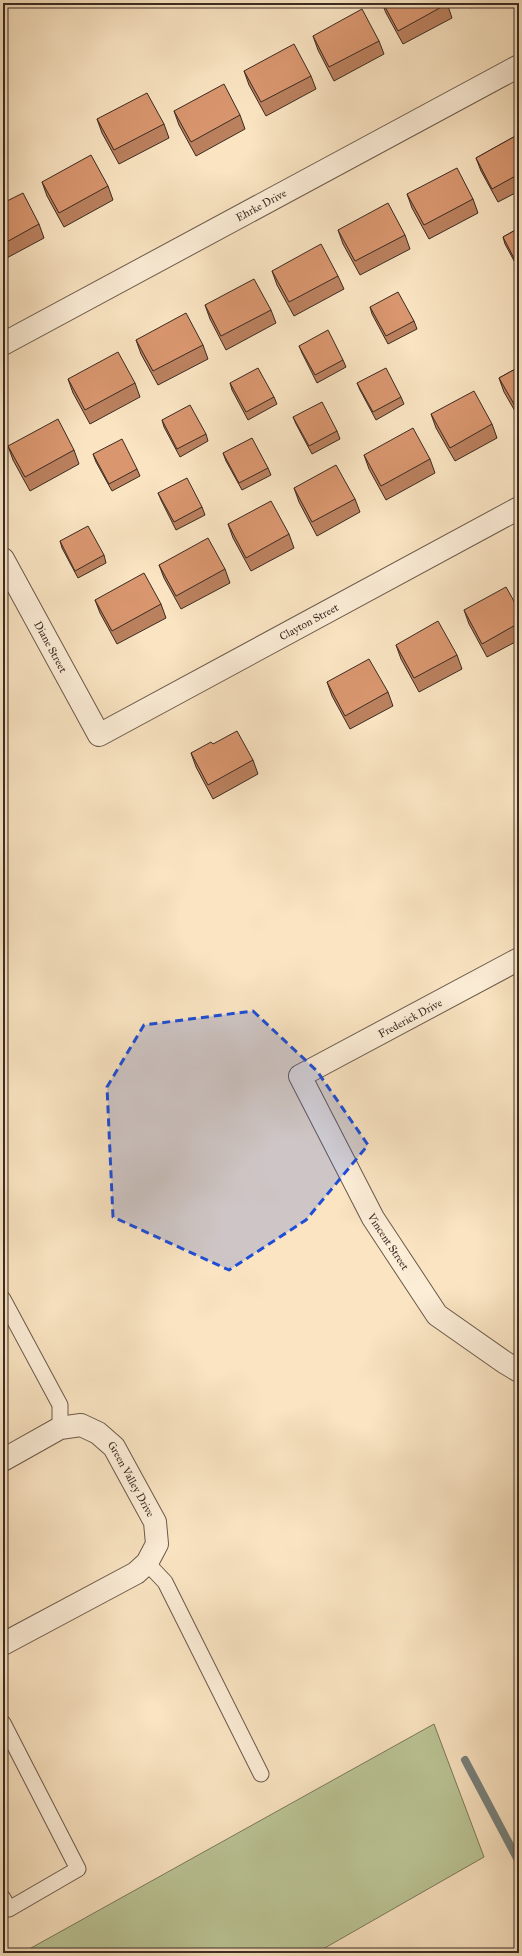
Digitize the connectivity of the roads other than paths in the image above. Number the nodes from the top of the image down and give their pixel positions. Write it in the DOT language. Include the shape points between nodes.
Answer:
graph roads {
  1 [pos="519,66"];
  2 [pos="3,344"];
  3 [pos="519,508"];
  4 [pos="3,559"];
  5 [pos="99,735"];
  6 [pos="519,959"];
  7 [pos="300,1076"];
  8 [pos="3,1299"];
  9 [pos="519,1371"];
  10 [pos="60,1428"];
  11 [pos="3,1460"];
  12 [pos="147,1563"];
  13 [pos="3,1644"];
  14 [pos="3,1723"];
  15 [pos="261,1774"];
  16 [pos="3,1898"];
  1 -- 2 [label="street, Ehrke Drive"];
  3 -- 5 [label="street, Clayton Street"];
  4 -- 5 [label="street, Diane Street"];
  6 -- 7 [label="street, Frederick Drive"];
  7 -- 9 [label="street, Vincent Street" via="372,1218 437,1315"];
  8 -- 10 [label="lane" via="60,1405"];
  10 -- 11 [label="street, Green Valley Drive"];
  10 -- 12 [label="street, Green Valley Drive" via="81,1425 98,1433 114,1447 155,1522 157,1544"];
  12 -- 13 [label="street, Green Valley Drive" via="136,1573"];
  12 -- 15 [label="lane" via="165,1582"];
  14 -- 16 [label="lane" via="78,1869 9,1909"];
}
